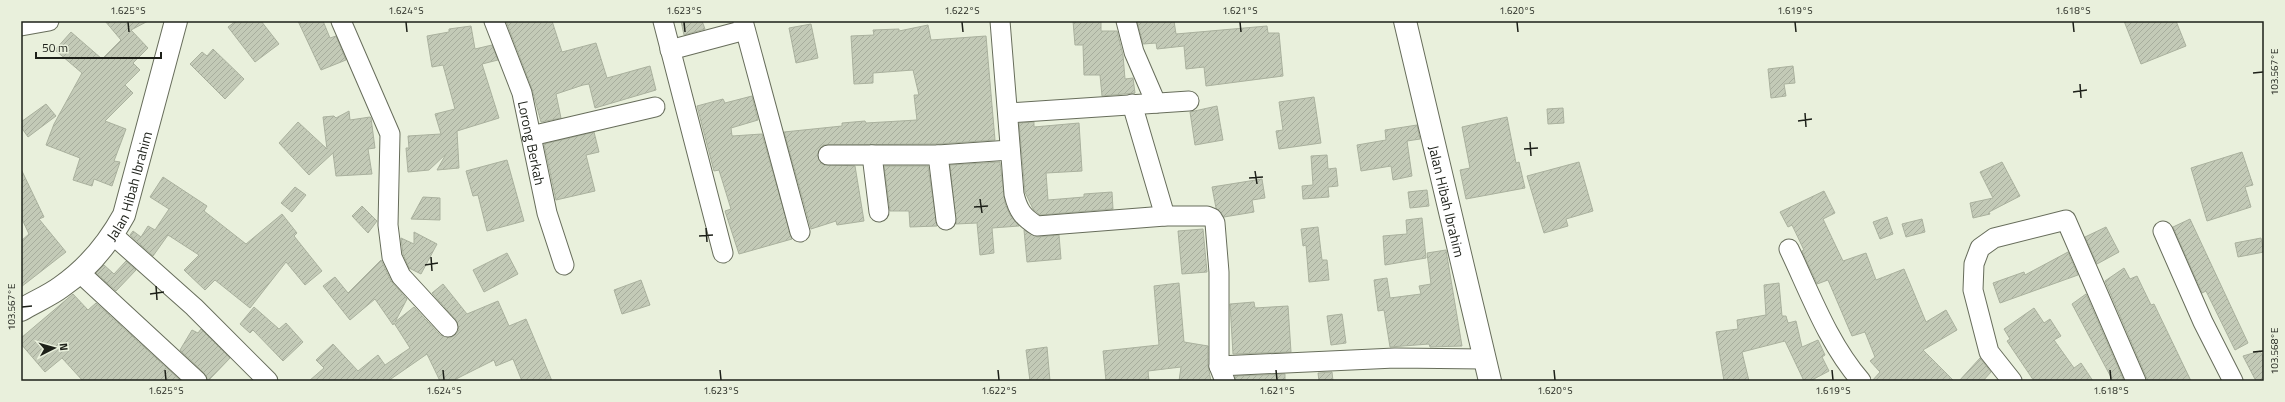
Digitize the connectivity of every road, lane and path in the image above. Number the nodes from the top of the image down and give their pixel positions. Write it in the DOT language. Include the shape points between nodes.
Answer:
graph roads {
  1 [pos="49,21"];
  2 [pos="176,21"];
  3 [pos="341,21"];
  4 [pos="494,21"];
  5 [pos="663,21"];
  6 [pos="1000,21"];
  7 [pos="1126,21"];
  8 [pos="1406,21"];
  9 [pos="21,26"];
  10 [pos="744,26"];
  11 [pos="670,50"];
  12 [pos="1189,101"];
  13 [pos="1156,103"];
  14 [pos="1132,104"];
  15 [pos="655,107"];
  16 [pos="1008,113"];
  17 [pos="531,136"];
  18 [pos="1010,150"];
  19 [pos="828,155"];
  20 [pos="872,155"];
  21 [pos="938,155"];
  22 [pos="879,212"];
  23 [pos="1165,216"];
  24 [pos="946,220"];
  25 [pos="2163,231"];
  26 [pos="800,232"];
  27 [pos="113,235"];
  28 [pos="1789,249"];
  29 [pos="723,253"];
  30 [pos="564,265"];
  31 [pos="79,272"];
  32 [pos="21,310"];
  33 [pos="448,327"];
  34 [pos="1484,359"];
  35 [pos="1222,374"];
  36 [pos="197,381"];
  37 [pos="268,381"];
  38 [pos="1490,381"];
  39 [pos="1861,381"];
  40 [pos="2012,381"];
  41 [pos="2136,381"];
  42 [pos="2233,381"];
  1 -- 9 [label="street"];
  2 -- 27 [label="street, Jalan Hibah Ibrahim" via="124,216"];
  3 -- 33 [label="street" via="390,134 388,225 392,257 401,276"];
  4 -- 17 [label="street, Lorong Berkah" via="522,93"];
  5 -- 11 [label="street"];
  6 -- 16 [label="street"];
  7 -- 13 [label="street" via="1134,52"];
  8 -- 34 [label="street, Jalan Hibah Ibrahim"];
  10 -- 11 [label="street"];
  10 -- 26 [label="street"];
  11 -- 29 [label="street"];
  12 -- 13 [label="street"];
  13 -- 14 [label="street"];
  14 -- 16 [label="street"];
  14 -- 23 [label="street"];
  15 -- 17 [label="street"];
  16 -- 18 [label="street"];
  17 -- 30 [label="street, Lorong Berkah" via="547,214"];
  18 -- 21 [label="street"];
  18 -- 23 [label="street" via="1017,207 1023,218 1037,226"];
  19 -- 20 [label="street"];
  20 -- 21 [label="street"];
  20 -- 22 [label="street"];
  21 -- 24 [label="street"];
  23 -- 35 [label="street" via="1207,216 1215,223"];
  25 -- 42 [label="street" via="2203,322"];
  27 -- 31 [label="street, Jalan Hibah Ibrahim"];
  27 -- 37 [label="street" via="194,307"];
  28 -- 39 [label="street" via="1831,336"];
  31 -- 32 [label="street, Jalan Hibah Ibrahim" via="62,287"];
  31 -- 36 [label="street"];
  34 -- 35 [label="street" via="1395,358"];
  34 -- 38 [label="street, Jalan Hibah Ibrahim"];
  40 -- 41 [label="street" via="1988,352 1972,290 1974,264 1980,248 1994,238 2066,220"];
}
